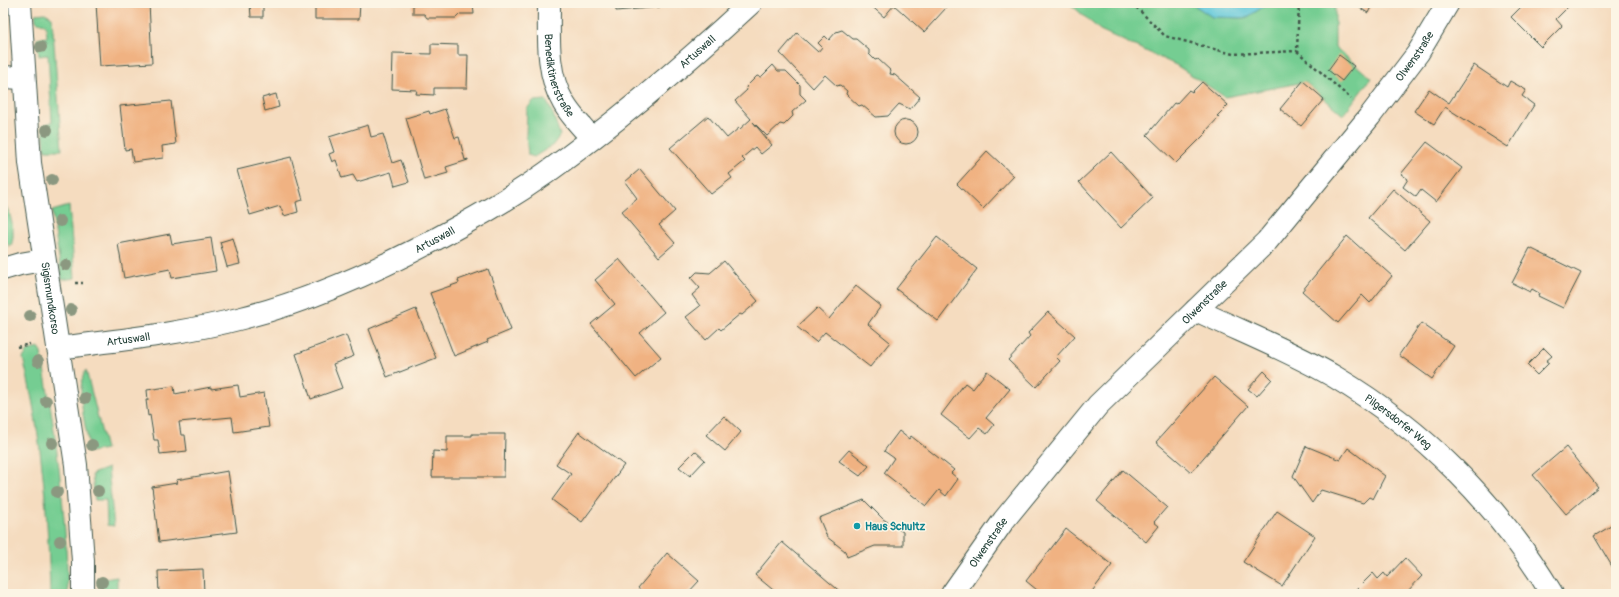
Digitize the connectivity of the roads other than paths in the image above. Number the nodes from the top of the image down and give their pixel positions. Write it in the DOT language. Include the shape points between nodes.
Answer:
graph roads {
  1 [pos="20,3"];
  2 [pos="549,3"];
  3 [pos="751,3"];
  4 [pos="1448,3"];
  5 [pos="13,78"];
  6 [pos="592,138"];
  7 [pos="43,260"];
  8 [pos="3,269"];
  9 [pos="1196,310"];
  10 [pos="58,348"];
  11 [pos="83,594"];
  12 [pos="952,594"];
  13 [pos="1552,594"];
  1 -- 5 [label="street, Sigismundkorso"];
  2 -- 6 [label="street, Benediktinerstraße" via="551,71 563,102"];
  3 -- 6 [label="street, Artuswall" via="696,54"];
  4 -- 9 [label="street, Olwenstraße" via="1418,53 1341,152 1267,241"];
  5 -- 7 [label="street, Sigismundkorso" via="30,163"];
  6 -- 10 [label="street, Artuswall" via="545,174 493,208 369,273 302,299 242,318 176,332"];
  7 -- 8 [label="street"];
  7 -- 10 [label="street, Sigismundkorso"];
  9 -- 12 [label="street, Olwenstraße" via="1098,405 1004,520"];
  9 -- 13 [label="street, Pilgersdorfer Weg" via="1270,343 1336,377 1406,425 1448,462 1491,508 1535,566"];
  10 -- 11 [label="street, Sigismundkorso" via="76,465"];
}
